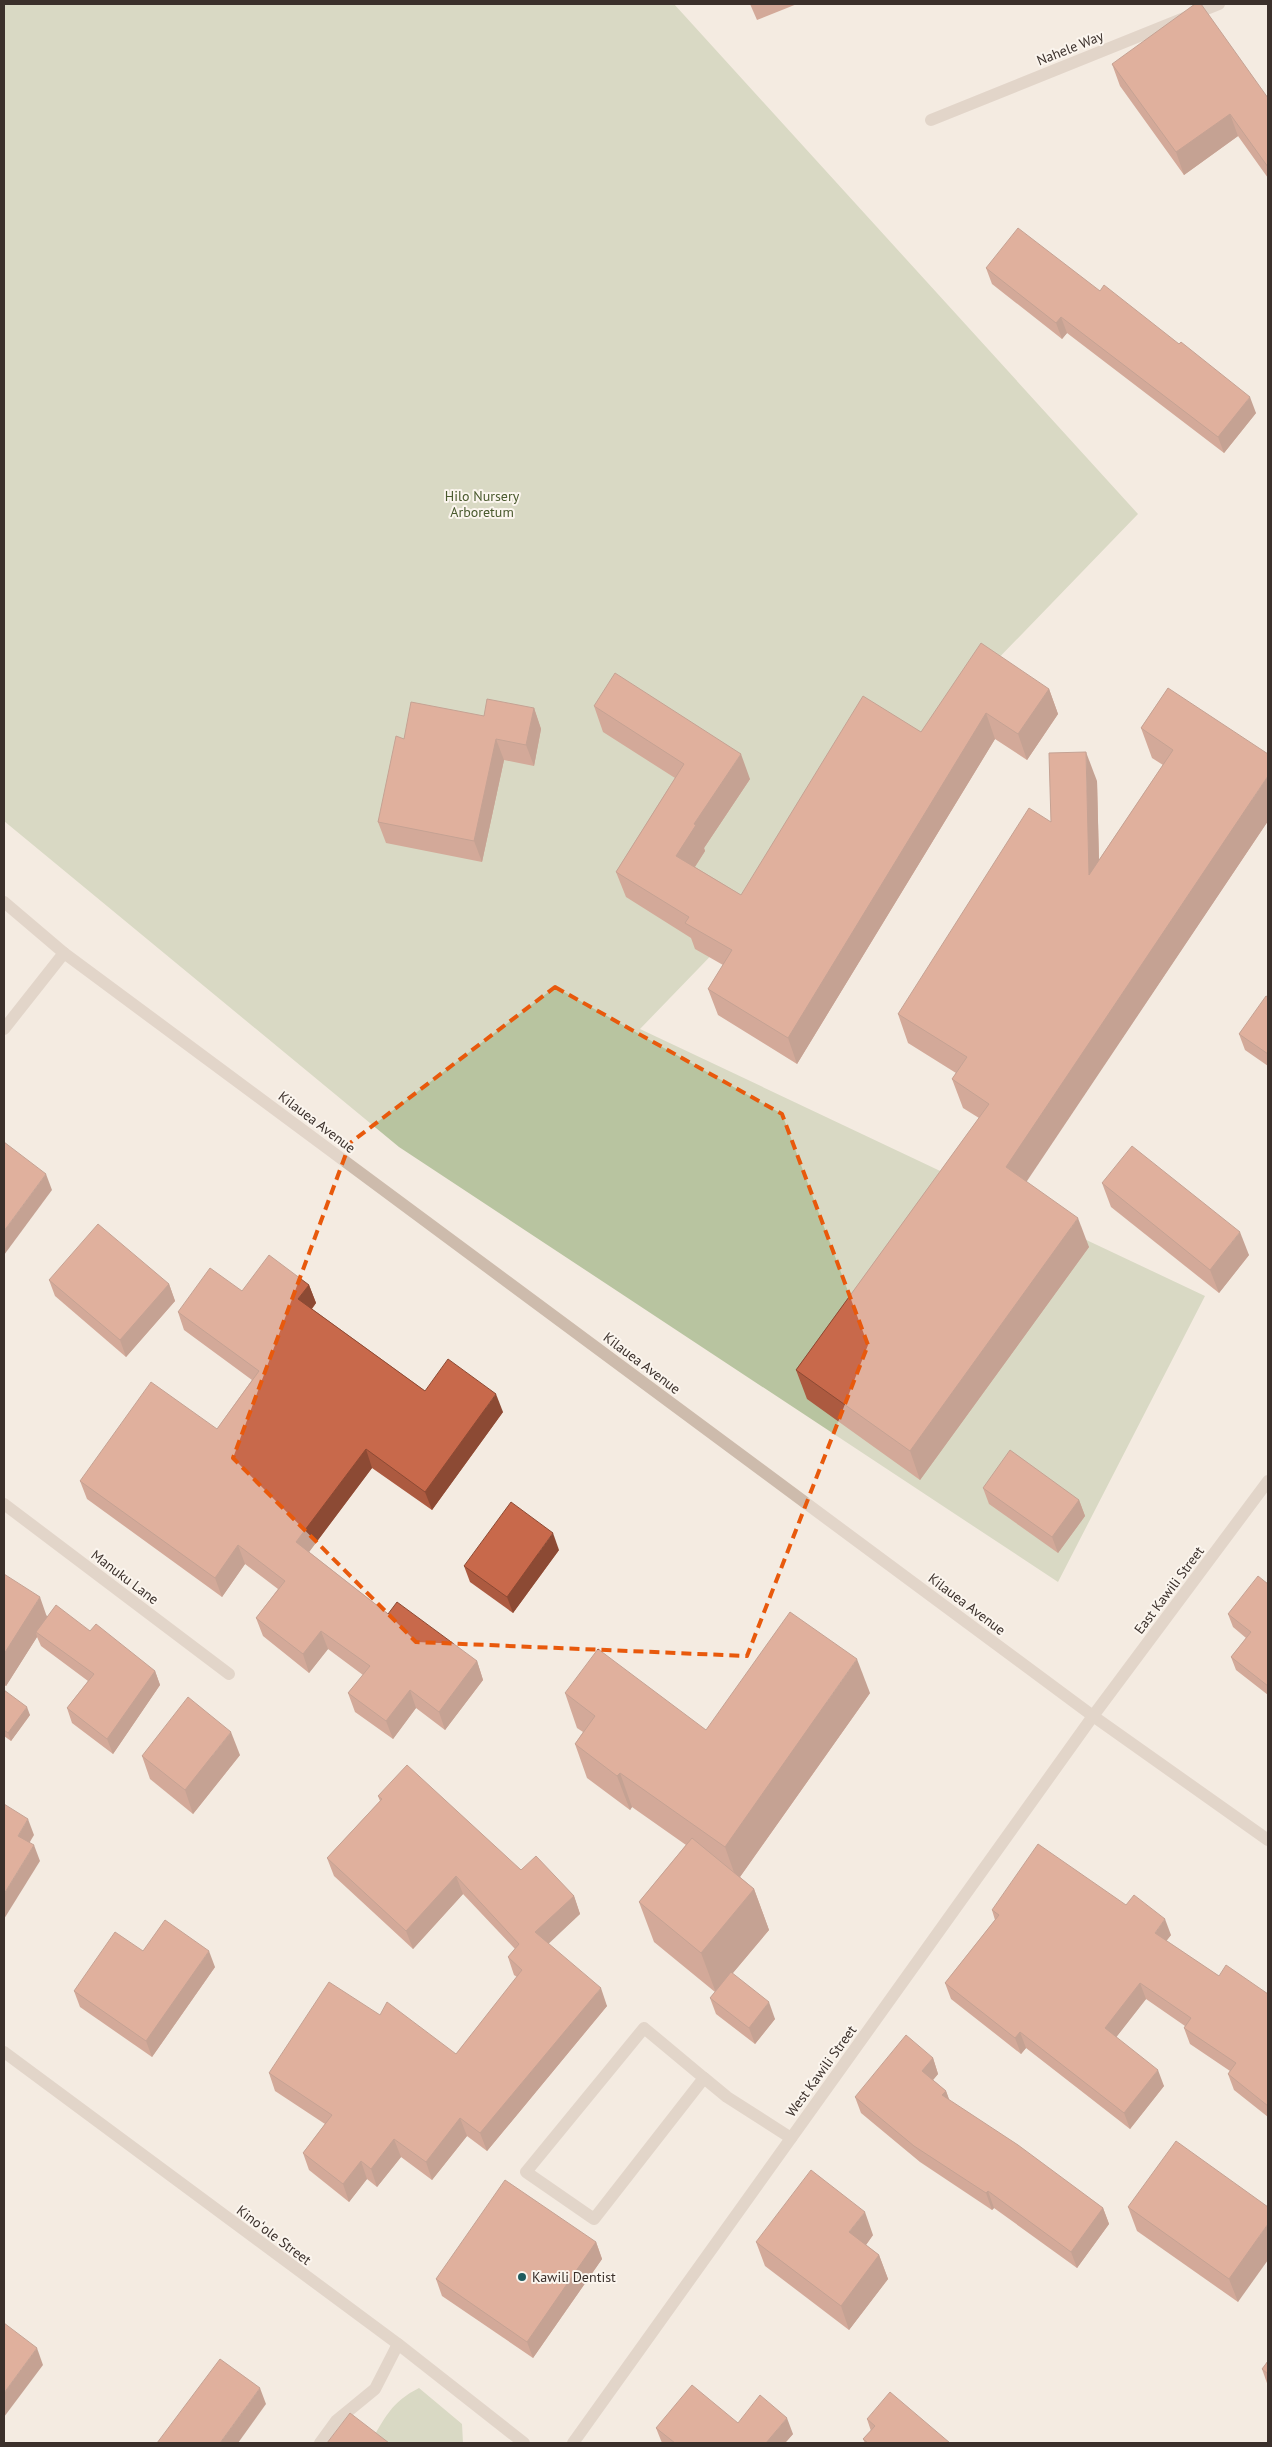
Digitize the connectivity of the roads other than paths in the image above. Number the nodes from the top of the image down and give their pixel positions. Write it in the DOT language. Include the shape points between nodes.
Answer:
graph roads {
  1 [pos="1219,4"];
  2 [pos="931,120"];
  3 [pos="4,902"];
  4 [pos="64,953"];
  5 [pos="4,1030"];
  6 [pos="1268,1481"];
  7 [pos="4,1504"];
  8 [pos="229,1674"];
  9 [pos="1093,1716"];
  10 [pos="1268,1840"];
  11 [pos="4,2052"];
  12 [pos="704,2078"];
  13 [pos="791,2138"];
  14 [pos="398,2344"];
  15 [pos="320,2443"];
  16 [pos="524,2443"];
  17 [pos="573,2443"];
  1 -- 2 [label="street, Nahele Way"];
  3 -- 4 [label="street, Kilauea Avenue"];
  4 -- 5 [label="street"];
  4 -- 9 [label="street, Kilauea Avenue"];
  6 -- 9 [label="street, East Kawili Street"];
  7 -- 8 [label="street, Manuku Lane"];
  9 -- 10 [label="street, Kilauea Avenue"];
  9 -- 13 [label="street, West Kawili Street"];
  11 -- 14 [label="street, Kinoʻole Street"];
  12 -- 12 [label="street" via="594,2219 526,2172 644,2028"];
  12 -- 13 [label="street" via="727,2098"];
  13 -- 17 [label="street, West Kawili Street"];
  14 -- 15 [label="street" via="375,2389 336,2421"];
  14 -- 16 [label="street, Kinoʻole Street"];
}
